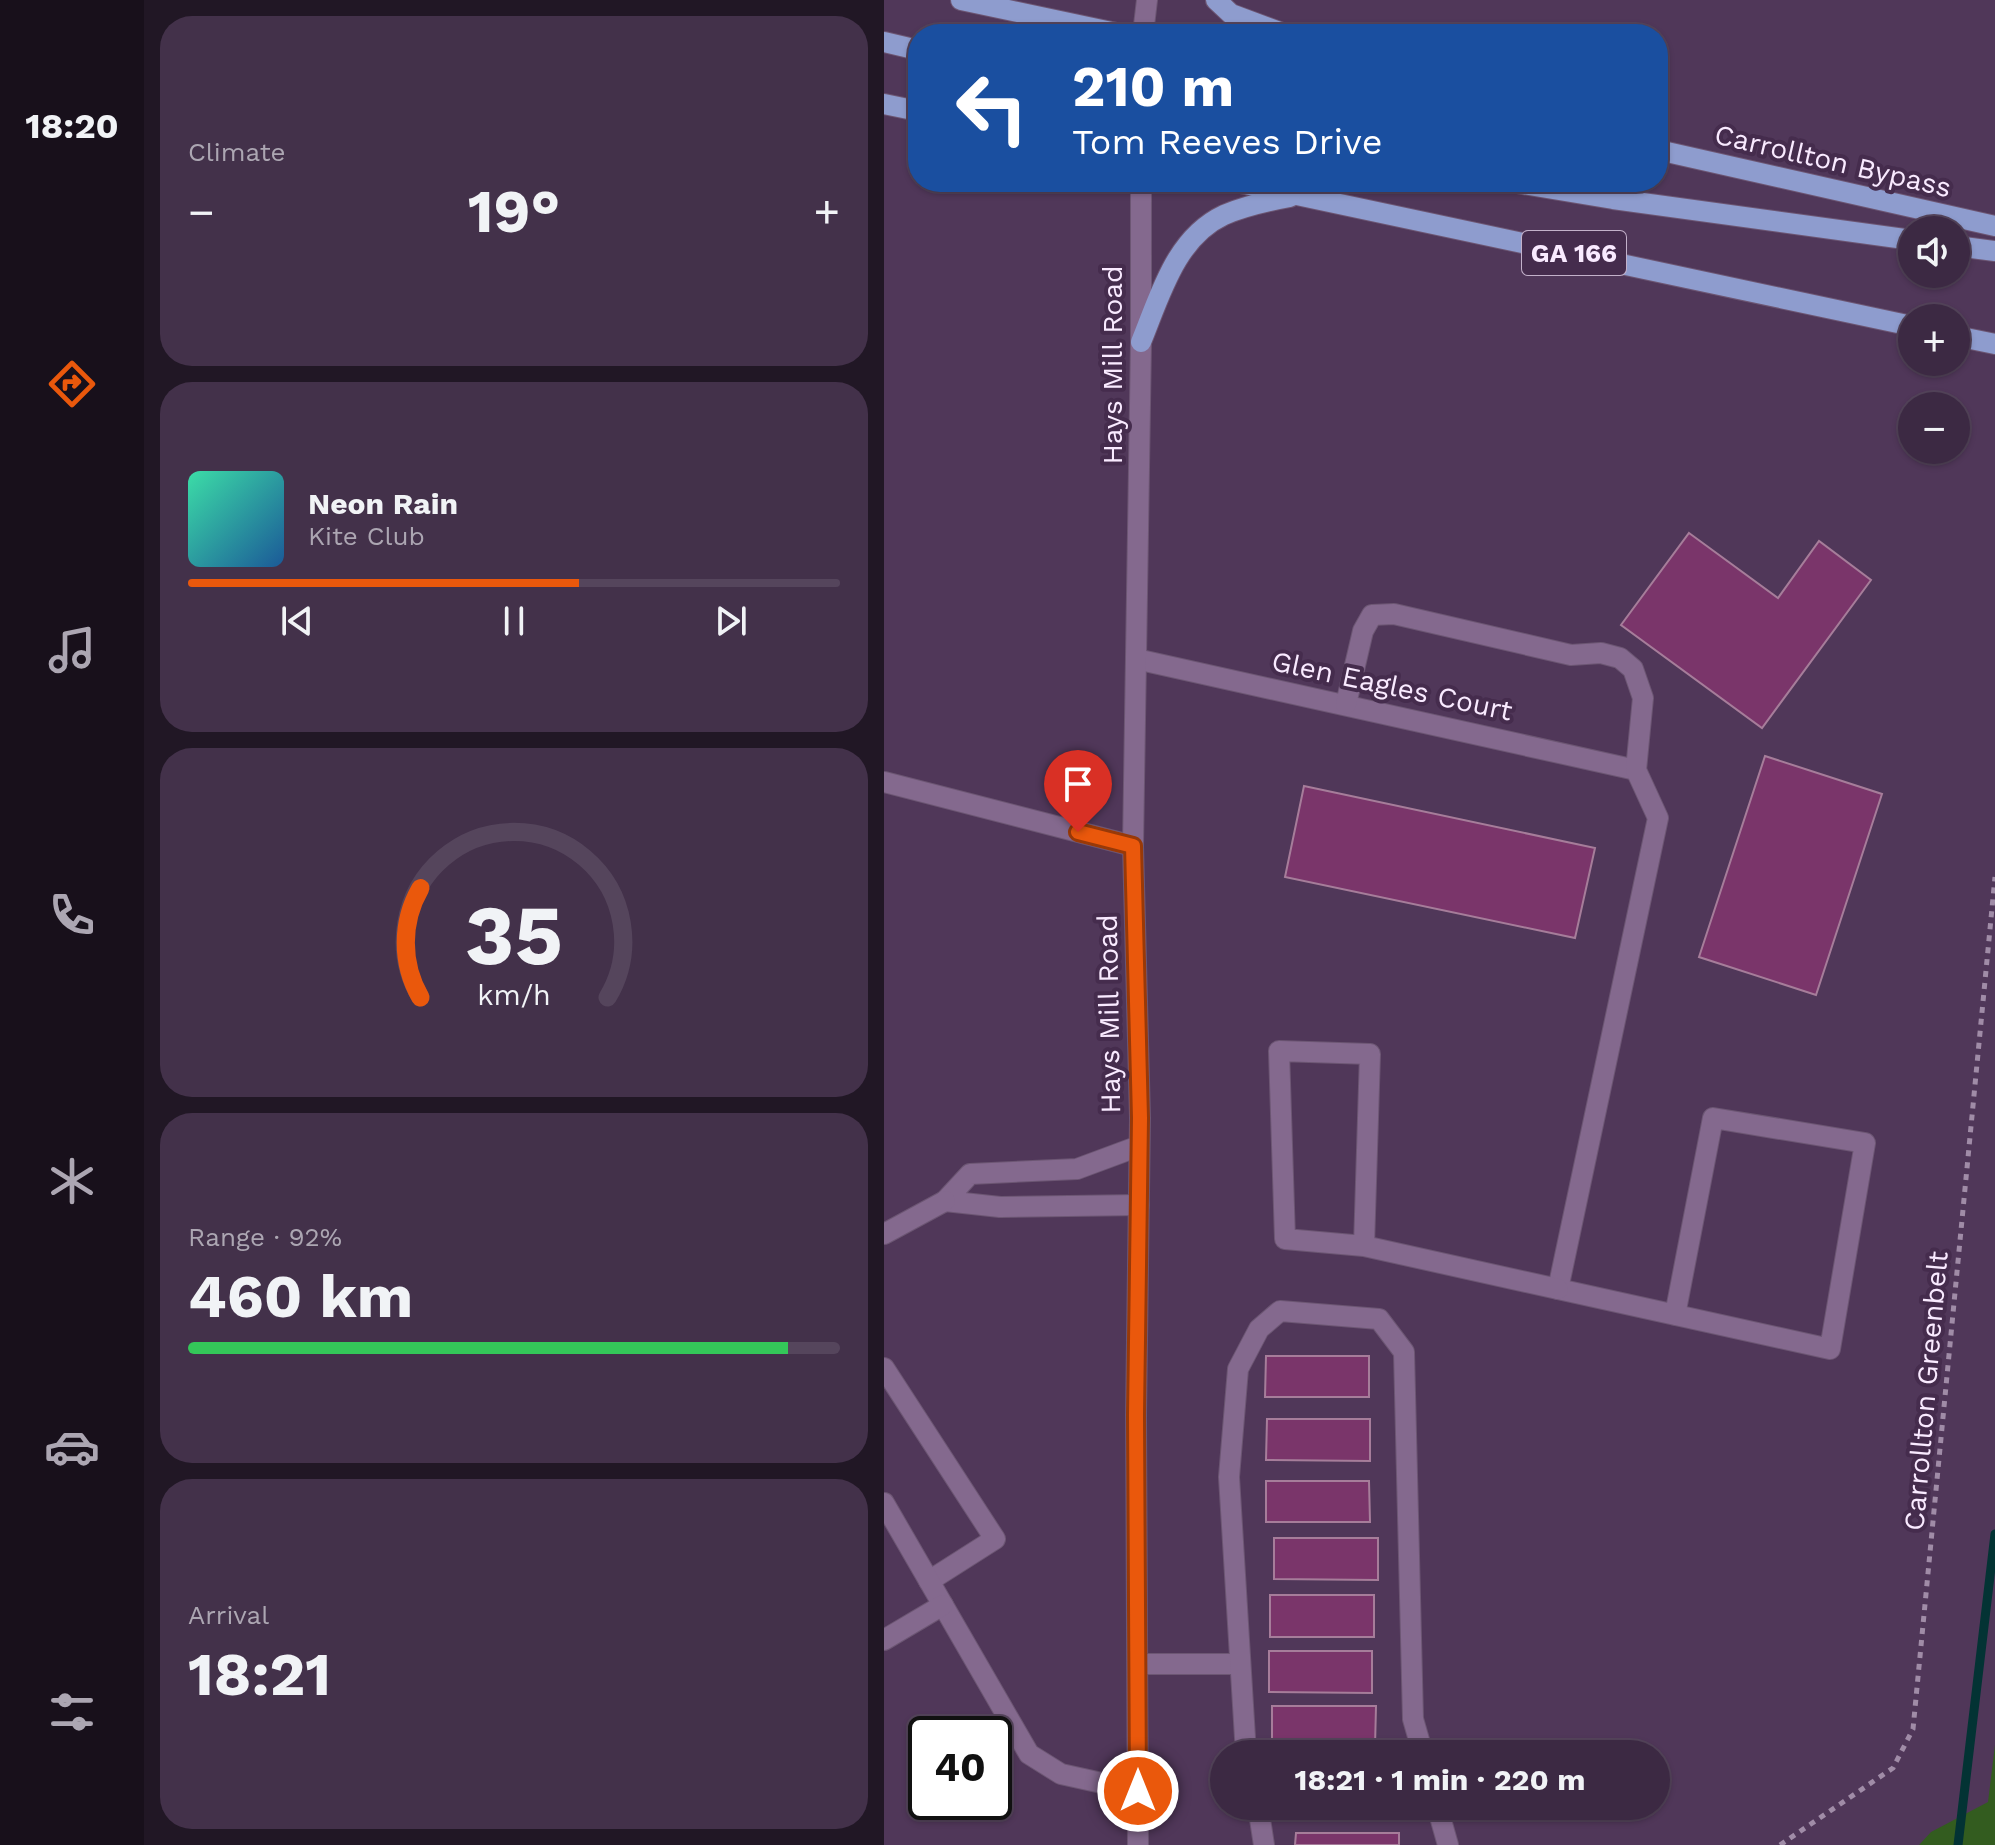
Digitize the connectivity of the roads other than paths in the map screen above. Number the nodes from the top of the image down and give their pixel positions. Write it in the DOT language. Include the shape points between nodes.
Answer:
graph roads {
  1 [pos="1147,0"];
  2 [pos="1216,0"];
  3 [pos="976,1"];
  4 [pos="1077,24"];
  5 [pos="1144,24"];
  6 [pos="1258,24"];
  7 [pos="884,42"];
  8 [pos="908,48"];
  9 [pos="884,104"];
  10 [pos="908,109"];
  11 [pos="1668,153"];
  12 [pos="1141,192"];
  13 [pos="1284,192"];
  14 [pos="1573,192"];
  15 [pos="1299,195"];
  16 [pos="1995,226"];
  17 [pos="1898,238"];
  18 [pos="1970,248"];
  19 [pos="1995,251"];
  20 [pos="1898,323"];
  21 [pos="1970,339"];
  22 [pos="1141,342"];
  23 [pos="1995,344"];
  24 [pos="1136,659"];
  25 [pos="1346,704"];
  26 [pos="1636,770"];
  27 [pos="884,782"];
  28 [pos="1133,846"];
  29 [pos="1139,1146"];
  30 [pos="945,1201"];
  31 [pos="1139,1205"];
  32 [pos="884,1234"];
  33 [pos="1364,1246"];
  34 [pos="1558,1289"];
  35 [pos="1675,1315"];
  36 [pos="884,1368"];
  37 [pos="884,1503"];
  38 [pos="929,1581"];
  39 [pos="943,1605"];
  40 [pos="884,1640"];
  41 [pos="1138,1664"];
  42 [pos="1239,1664"];
  43 [pos="1245,1740"];
  44 [pos="1419,1740"];
  45 [pos="1138,1791"];
  46 [pos="1260,1820"];
  47 [pos="1441,1820"];
  48 [pos="1138,1845"];
  49 [pos="1264,1845"];
  50 [pos="1448,1845"];
  1 -- 5 [label="street"];
  2 -- 6 [label="main road" via="1231,14"];
  3 -- 4 [label="main road"];
  7 -- 8 [label="main road"];
  9 -- 10 [label="main road"];
  11 -- 16 [label="main road, Carrollton Bypass"];
  12 -- 22 [label="street, Hays Mill Road"];
  13 -- 15 [label="main road, GA 166"];
  14 -- 17 [label="main road"];
  15 -- 20 [label="main road, GA 166"];
  15 -- 22 [label="main road" via="1223,216 1199,233 1176,260"];
  18 -- 19 [label="main road"];
  21 -- 23 [label="main road"];
  22 -- 24 [label="street, Hays Mill Road"];
  24 -- 25 [label="street, Glen Eagles Court"];
  24 -- 28 [label="street, Hays Mill Road"];
  25 -- 26 [label="street, Glen Eagles Court"];
  25 -- 26 [label="street" via="1363,631 1372,615 1394,614 1571,655 1601,653 1620,658 1633,669 1643,698"];
  26 -- 34 [label="street" via="1658,818"];
  27 -- 28 [label="street"];
  28 -- 29 [label="street, Hays Mill Road"];
  29 -- 30 [label="street" via="1077,1169 970,1174"];
  29 -- 31 [label="street, Hays Mill Road"];
  30 -- 31 [label="street" via="1000,1207"];
  30 -- 32 [label="street"];
  31 -- 41 [label="street, Hays Mill Road"];
  33 -- 33 [label="street" via="1370,1054 1279,1051 1285,1239"];
  33 -- 34 [label="street"];
  34 -- 35 [label="street"];
  35 -- 35 [label="street" via="1830,1349 1865,1143 1713,1118"];
  36 -- 38 [label="street" via="995,1539"];
  37 -- 38 [label="street"];
  38 -- 39 [label="street"];
  39 -- 40 [label="street"];
  39 -- 45 [label="street" via="1029,1754 1061,1774"];
  41 -- 42 [label="street"];
  41 -- 45 [label="street, Hays Mill Road"];
  42 -- 43 [label="street"];
  42 -- 44 [label="street" via="1229,1477 1238,1369 1259,1329 1280,1311 1379,1319 1404,1352 1413,1719"];
  45 -- 48 [label="street, Hays Mill Road"];
  46 -- 49 [label="street"];
  47 -- 50 [label="street"];
}
